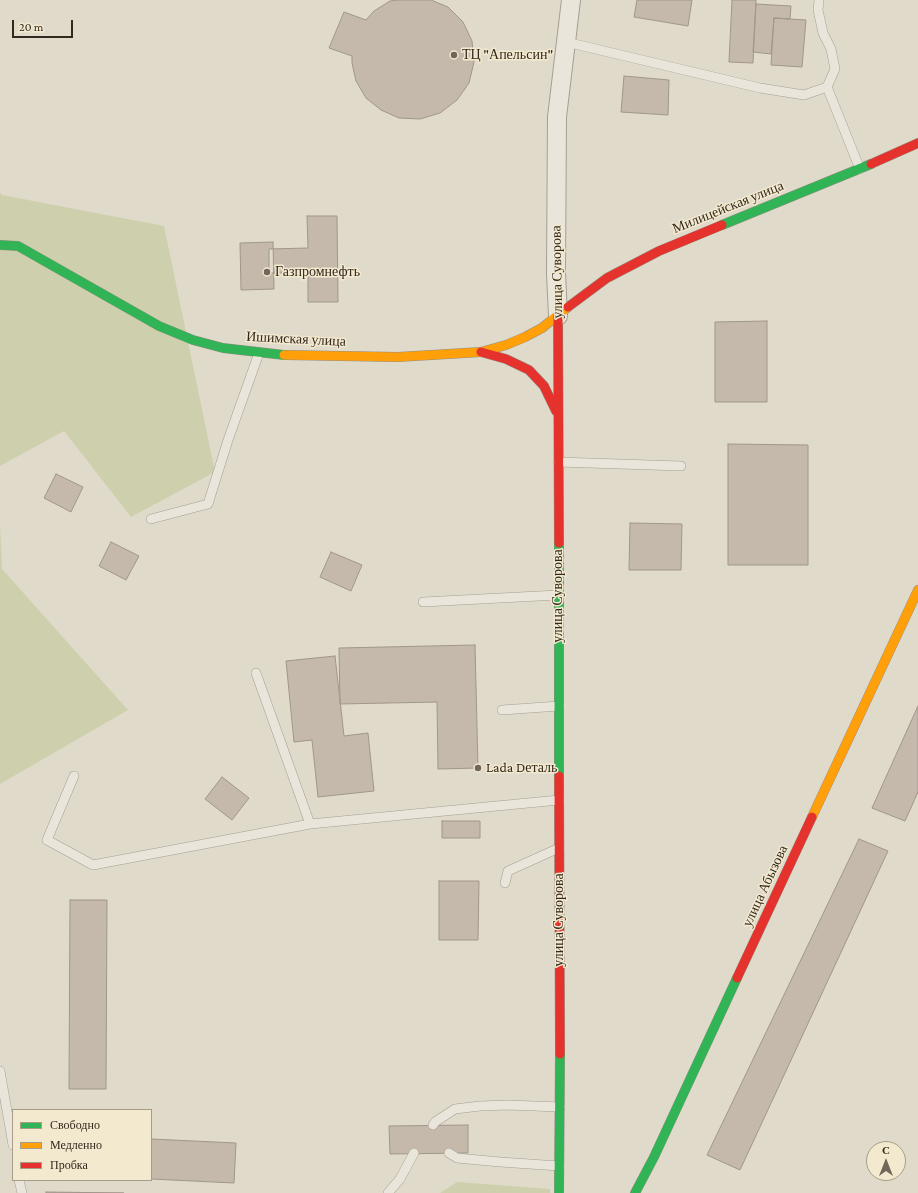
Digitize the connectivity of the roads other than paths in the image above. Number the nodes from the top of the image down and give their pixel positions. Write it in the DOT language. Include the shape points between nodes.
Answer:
graph roads {
  1 [pos="571,0"];
  2 [pos="819,0"];
  3 [pos="566,42"];
  4 [pos="827,88"];
  5 [pos="918,143"];
  6 [pos="860,168"];
  7 [pos="0,245"];
  8 [pos="558,316"];
  9 [pos="481,352"];
  10 [pos="259,353"];
  11 [pos="558,416"];
  12 [pos="558,462"];
  13 [pos="681,466"];
  14 [pos="151,519"];
  15 [pos="918,590"];
  16 [pos="558,595"];
  17 [pos="423,602"];
  18 [pos="256,673"];
  19 [pos="558,706"];
  20 [pos="502,710"];
  21 [pos="74,776"];
  22 [pos="559,800"];
  23 [pos="310,824"];
  24 [pos="559,848"];
  25 [pos="505,883"];
  26 [pos="0,1071"];
  27 [pos="560,1107"];
  28 [pos="433,1125"];
  29 [pos="12,1139"];
  30 [pos="414,1153"];
  31 [pos="450,1153"];
  32 [pos="559,1166"];
  33 [pos="19,1181"];
  34 [pos="22,1193"];
  35 [pos="388,1193"];
  36 [pos="559,1193"];
  37 [pos="635,1193"];
  1 -- 3 [label="street, улица Суворова"];
  2 -- 4 [label="lane" via="818,10 823,33 831,49 835,69"];
  3 -- 4 [label="lane" via="760,88 804,95"];
  3 -- 8 [label="street, улица Суворова" via="557,117"];
  4 -- 6 [label="lane"];
  5 -- 6 [label="main road, Милицейская улица"];
  6 -- 8 [label="main road, Милицейская улица" via="659,251 607,278"];
  7 -- 10 [label="main road, Ишимская улица" via="18,246 159,326 193,340 223,348"];
  8 -- 9 [label="main road, Ишимская улица" via="525,338"];
  8 -- 11 [label="main road, улица Суворова"];
  9 -- 10 [label="main road, Ишимская улица" via="398,357"];
  9 -- 11 [label="main road" via="506,359 528,370 544,386"];
  10 -- 14 [label="lane" via="208,504"];
  11 -- 12 [label="main road, улица Суворова"];
  12 -- 13 [label="lane"];
  12 -- 16 [label="main road, улица Суворова"];
  15 -- 37 [label="main road, улица Абызова"];
  16 -- 17 [label="lane"];
  16 -- 19 [label="main road, улица Суворова"];
  18 -- 23 [label="lane"];
  19 -- 20 [label="lane"];
  19 -- 22 [label="main road, улица Суворова"];
  21 -- 23 [label="lane" via="47,840 93,865"];
  22 -- 23 [label="lane"];
  22 -- 24 [label="main road, улица Суворова"];
  24 -- 25 [label="lane" via="508,871"];
  24 -- 27 [label="main road, улица Суворова"];
  26 -- 29 [label="lane"];
  27 -- 28 [label="lane" via="508,1105 455,1109"];
  27 -- 32 [label="main road, улица Суворова"];
  30 -- 35 [label="lane" via="400,1179"];
  31 -- 32 [label="lane" via="457,1158"];
  32 -- 36 [label="main road, улица Суворова"];
  33 -- 34 [label="lane"];
}
